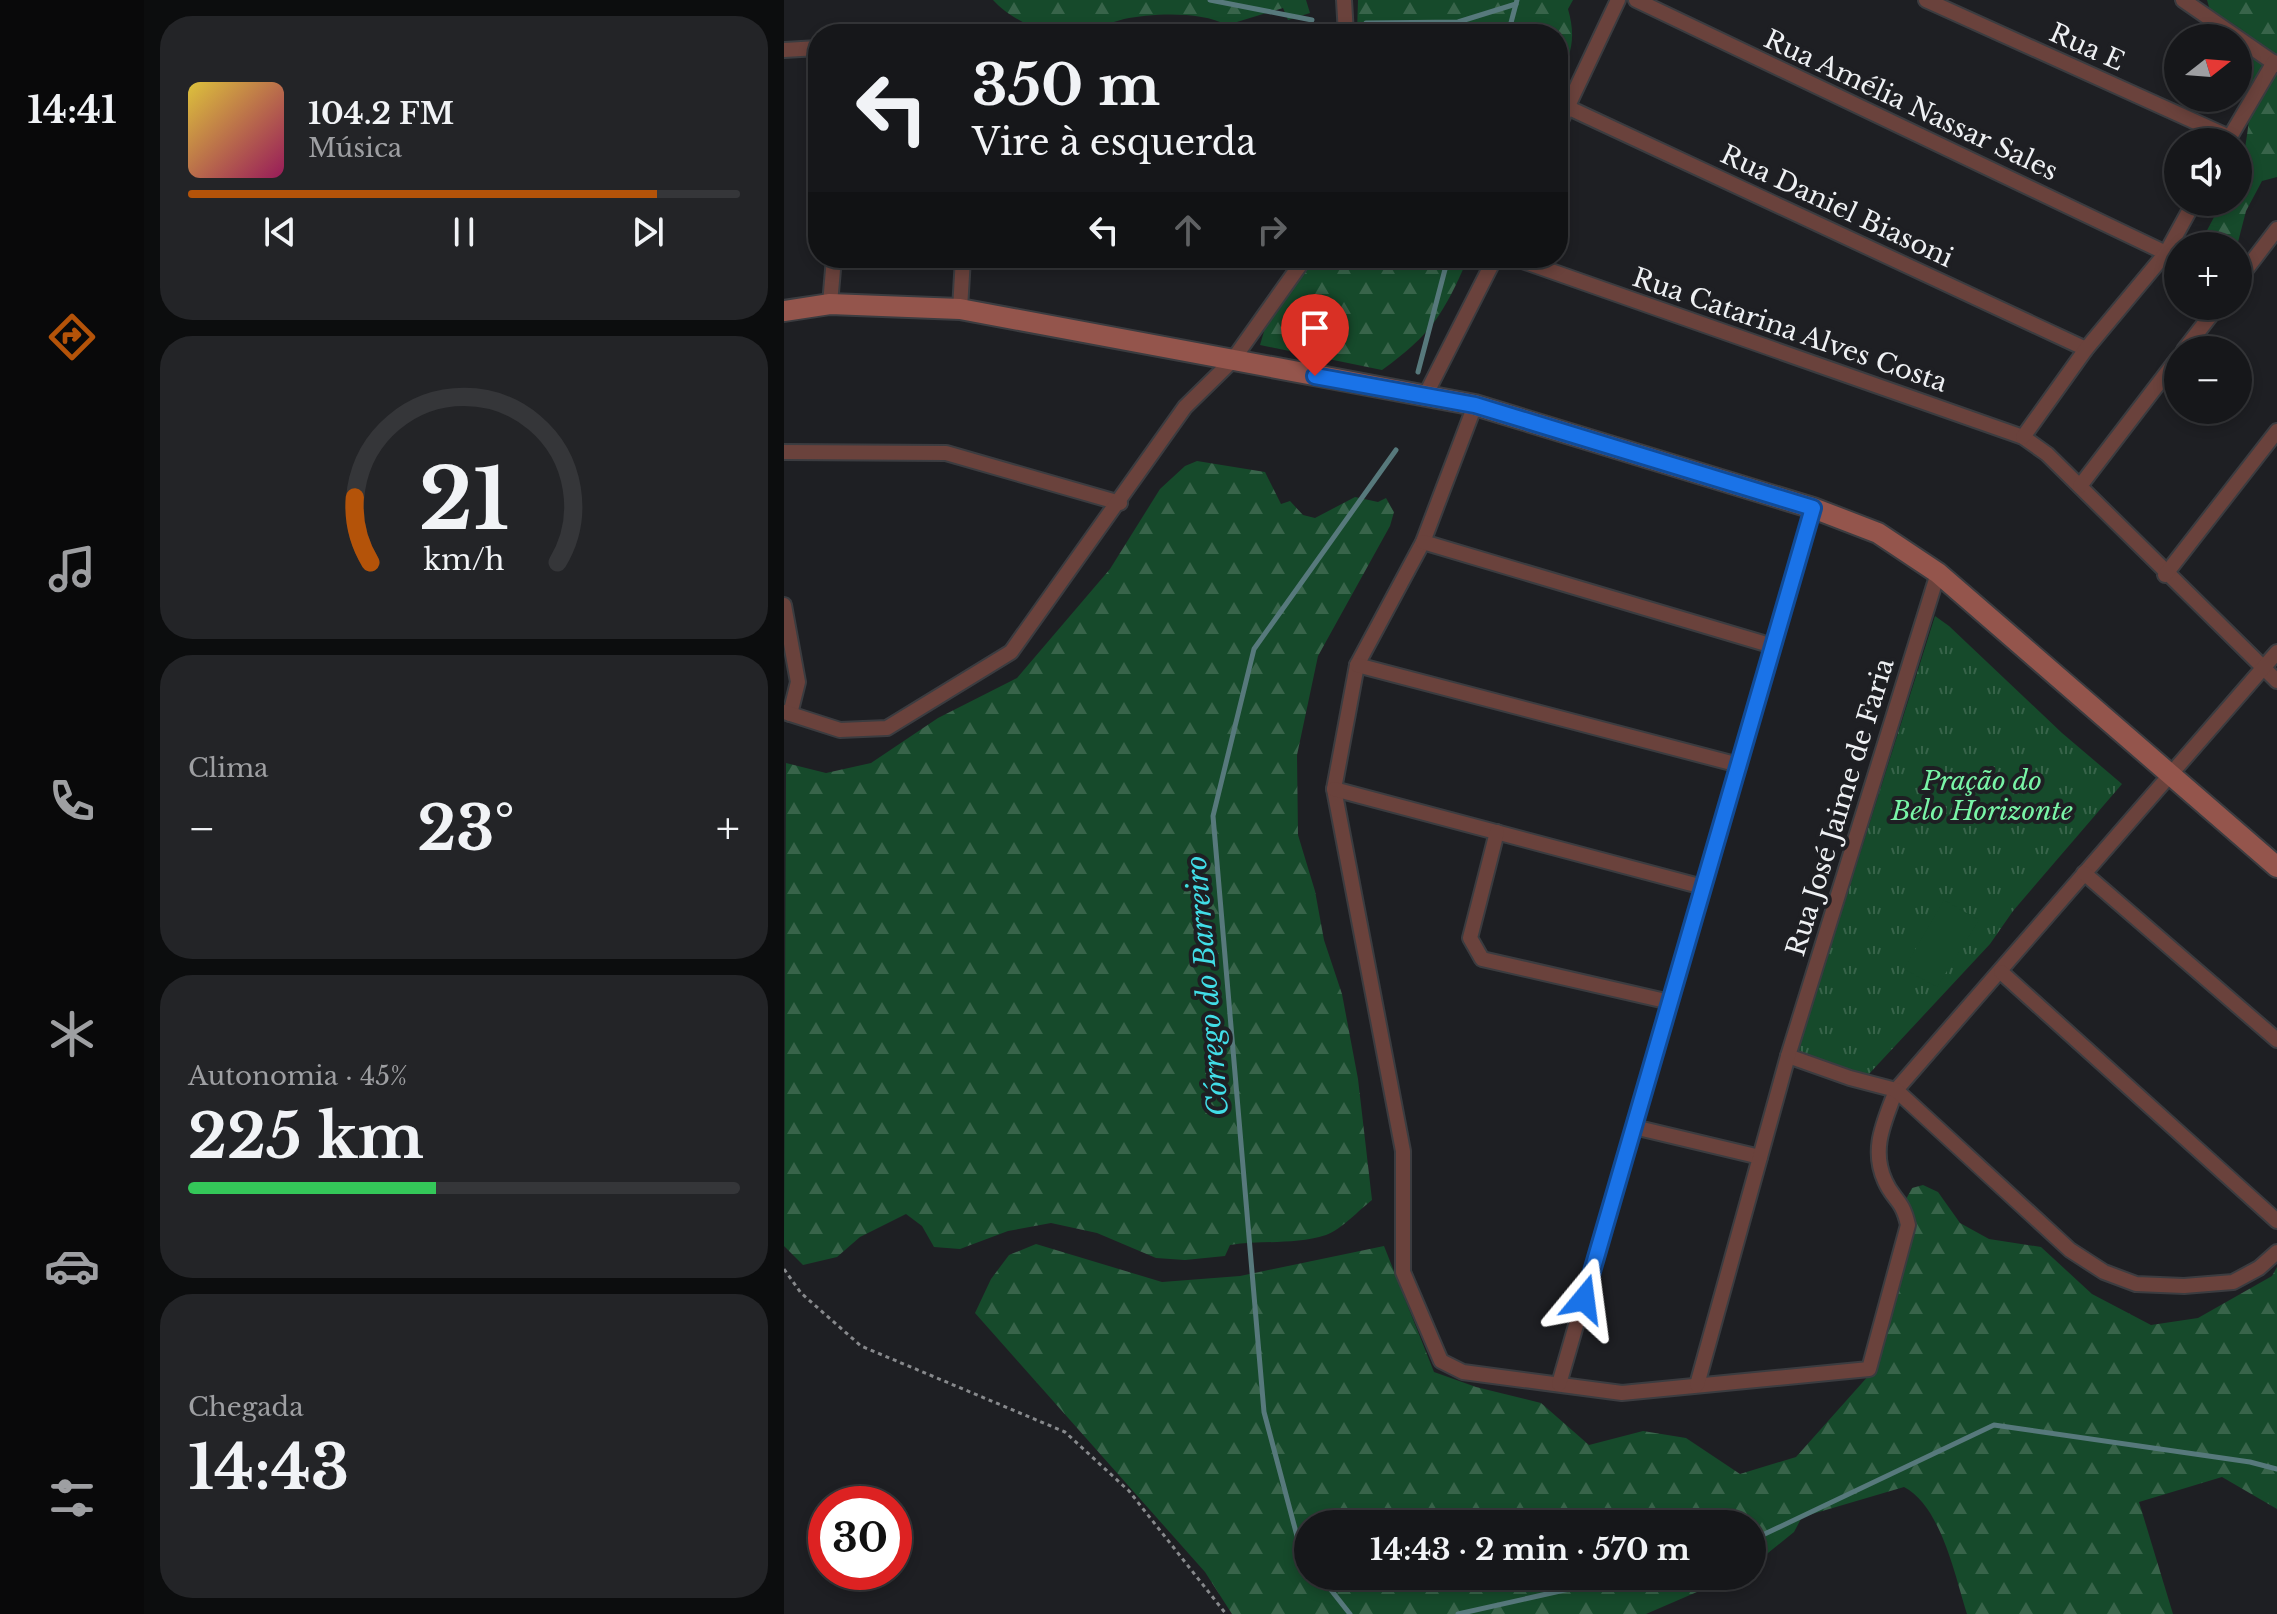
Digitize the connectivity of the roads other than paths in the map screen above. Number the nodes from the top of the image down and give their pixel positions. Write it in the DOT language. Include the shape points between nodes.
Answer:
graph roads {
  1 [pos="1344,0"];
  2 [pos="1618,0"];
  3 [pos="1636,0"];
  4 [pos="1926,0"];
  5 [pos="2183,0"];
  6 [pos="2201,4"];
  7 [pos="1345,24"];
  8 [pos="808,49"];
  9 [pos="784,50"];
  10 [pos="2275,63"];
  11 [pos="1568,105"];
  12 [pos="1568,107"];
  13 [pos="2202,128"];
  14 [pos="2235,128"];
  15 [pos="2277,229"];
  16 [pos="2164,252"];
  17 [pos="2164,255"];
  18 [pos="2252,262"];
  19 [pos="833,268"];
  20 [pos="962,268"];
  21 [pos="1298,268"];
  22 [pos="1490,268"];
  23 [pos="1542,268"];
  24 [pos="830,304"];
  25 [pos="960,309"];
  26 [pos="784,311"];
  27 [pos="2207,320"];
  28 [pos="2195,336"];
  29 [pos="2086,349"];
  30 [pos="1232,361"];
  31 [pos="2164,376"];
  32 [pos="1425,396"];
  33 [pos="1475,405"];
  34 [pos="2277,431"];
  35 [pos="2023,437"];
  36 [pos="784,452"];
  37 [pos="2080,486"];
  38 [pos="1120,503"];
  39 [pos="1813,508"];
  40 [pos="1423,542"];
  41 [pos="1938,573"];
  42 [pos="2165,575"];
  43 [pos="784,605"];
  44 [pos="1773,646"];
  45 [pos="2277,652"];
  46 [pos="1357,665"];
  47 [pos="2263,669"];
  48 [pos="2277,681"];
  49 [pos="787,713"];
  50 [pos="1739,765"];
  51 [pos="2169,773"];
  52 [pos="1334,789"];
  53 [pos="1497,832"];
  54 [pos="2277,867"];
  55 [pos="2084,873"];
  56 [pos="1703,887"];
  57 [pos="2001,972"];
  58 [pos="1670,1002"];
  59 [pos="2277,1040"];
  60 [pos="1788,1056"];
  61 [pos="1896,1090"];
  62 [pos="1634,1127"];
  63 [pos="1760,1157"];
  64 [pos="2277,1221"];
  65 [pos="2277,1252"];
  66 [pos="1559,1384"];
  67 [pos="1697,1385"];
  1 -- 7 [label="street"];
  2 -- 11 [label="street"];
  3 -- 16 [label="street, Rua Amélia Nassar Sales"];
  4 -- 13 [label="street, Rua E"];
  5 -- 6 [label="street"];
  6 -- 10 [label="street"];
  8 -- 9 [label="street"];
  10 -- 14 [label="street"];
  12 -- 29 [label="street, Rua Daniel Biasoni"];
  15 -- 18 [label="street"];
  17 -- 29 [label="street"];
  19 -- 24 [label="street"];
  20 -- 25 [label="street"];
  21 -- 30 [label="street"];
  22 -- 32 [label="street"];
  23 -- 35 [label="street, Rua Catarina Alves Costa"];
  24 -- 25 [label="street"];
  24 -- 26 [label="street"];
  25 -- 30 [label="street"];
  27 -- 28 [label="street"];
  29 -- 35 [label="street"];
  30 -- 32 [label="street"];
  30 -- 38 [label="street" via="1185,407"];
  31 -- 37 [label="street"];
  32 -- 33 [label="street"];
  33 -- 39 [label="street"];
  33 -- 40 [label="street"];
  34 -- 42 [label="street"];
  35 -- 37 [label="street, Rua Catarina Alves Costa"];
  36 -- 38 [label="street" via="946,453"];
  37 -- 42 [label="street, Rua Catarina Alves Costa"];
  38 -- 49 [label="street" via="1011,652 887,728 840,730"];
  39 -- 41 [label="street" via="1878,533"];
  39 -- 44 [label="street"];
  40 -- 44 [label="street"];
  40 -- 46 [label="street"];
  41 -- 51 [label="street"];
  41 -- 60 [label="street, Rua José Jaime de Faria"];
  42 -- 47 [label="street, Rua Catarina Alves Costa"];
  43 -- 49 [label="street" via="798,682"];
  44 -- 50 [label="street"];
  45 -- 47 [label="street"];
  46 -- 50 [label="street"];
  46 -- 52 [label="street"];
  47 -- 48 [label="street, Rua Catarina Alves Costa"];
  47 -- 51 [label="street"];
  50 -- 56 [label="street"];
  51 -- 54 [label="street"];
  51 -- 55 [label="street"];
  52 -- 53 [label="street"];
  52 -- 66 [label="street" via="1403,1151 1403,1272 1441,1361 1463,1372"];
  53 -- 56 [label="street"];
  53 -- 58 [label="street" via="1470,938 1482,959"];
  55 -- 57 [label="street"];
  55 -- 59 [label="street"];
  56 -- 58 [label="street"];
  57 -- 61 [label="street"];
  57 -- 64 [label="street"];
  58 -- 62 [label="street"];
  60 -- 61 [label="street"];
  60 -- 63 [label="street, Rua José Jaime de Faria"];
  61 -- 65 [label="street" via="2070,1250 2104,1272 2136,1284 2233,1282"];
  61 -- 67 [label="street" via="1876,1149 1885,1184 1903,1204 1908,1225 1869,1369"];
  62 -- 63 [label="street"];
  62 -- 66 [label="street"];
  63 -- 67 [label="street, Rua José Jaime de Faria"];
  66 -- 67 [label="street" via="1622,1393"];
}
